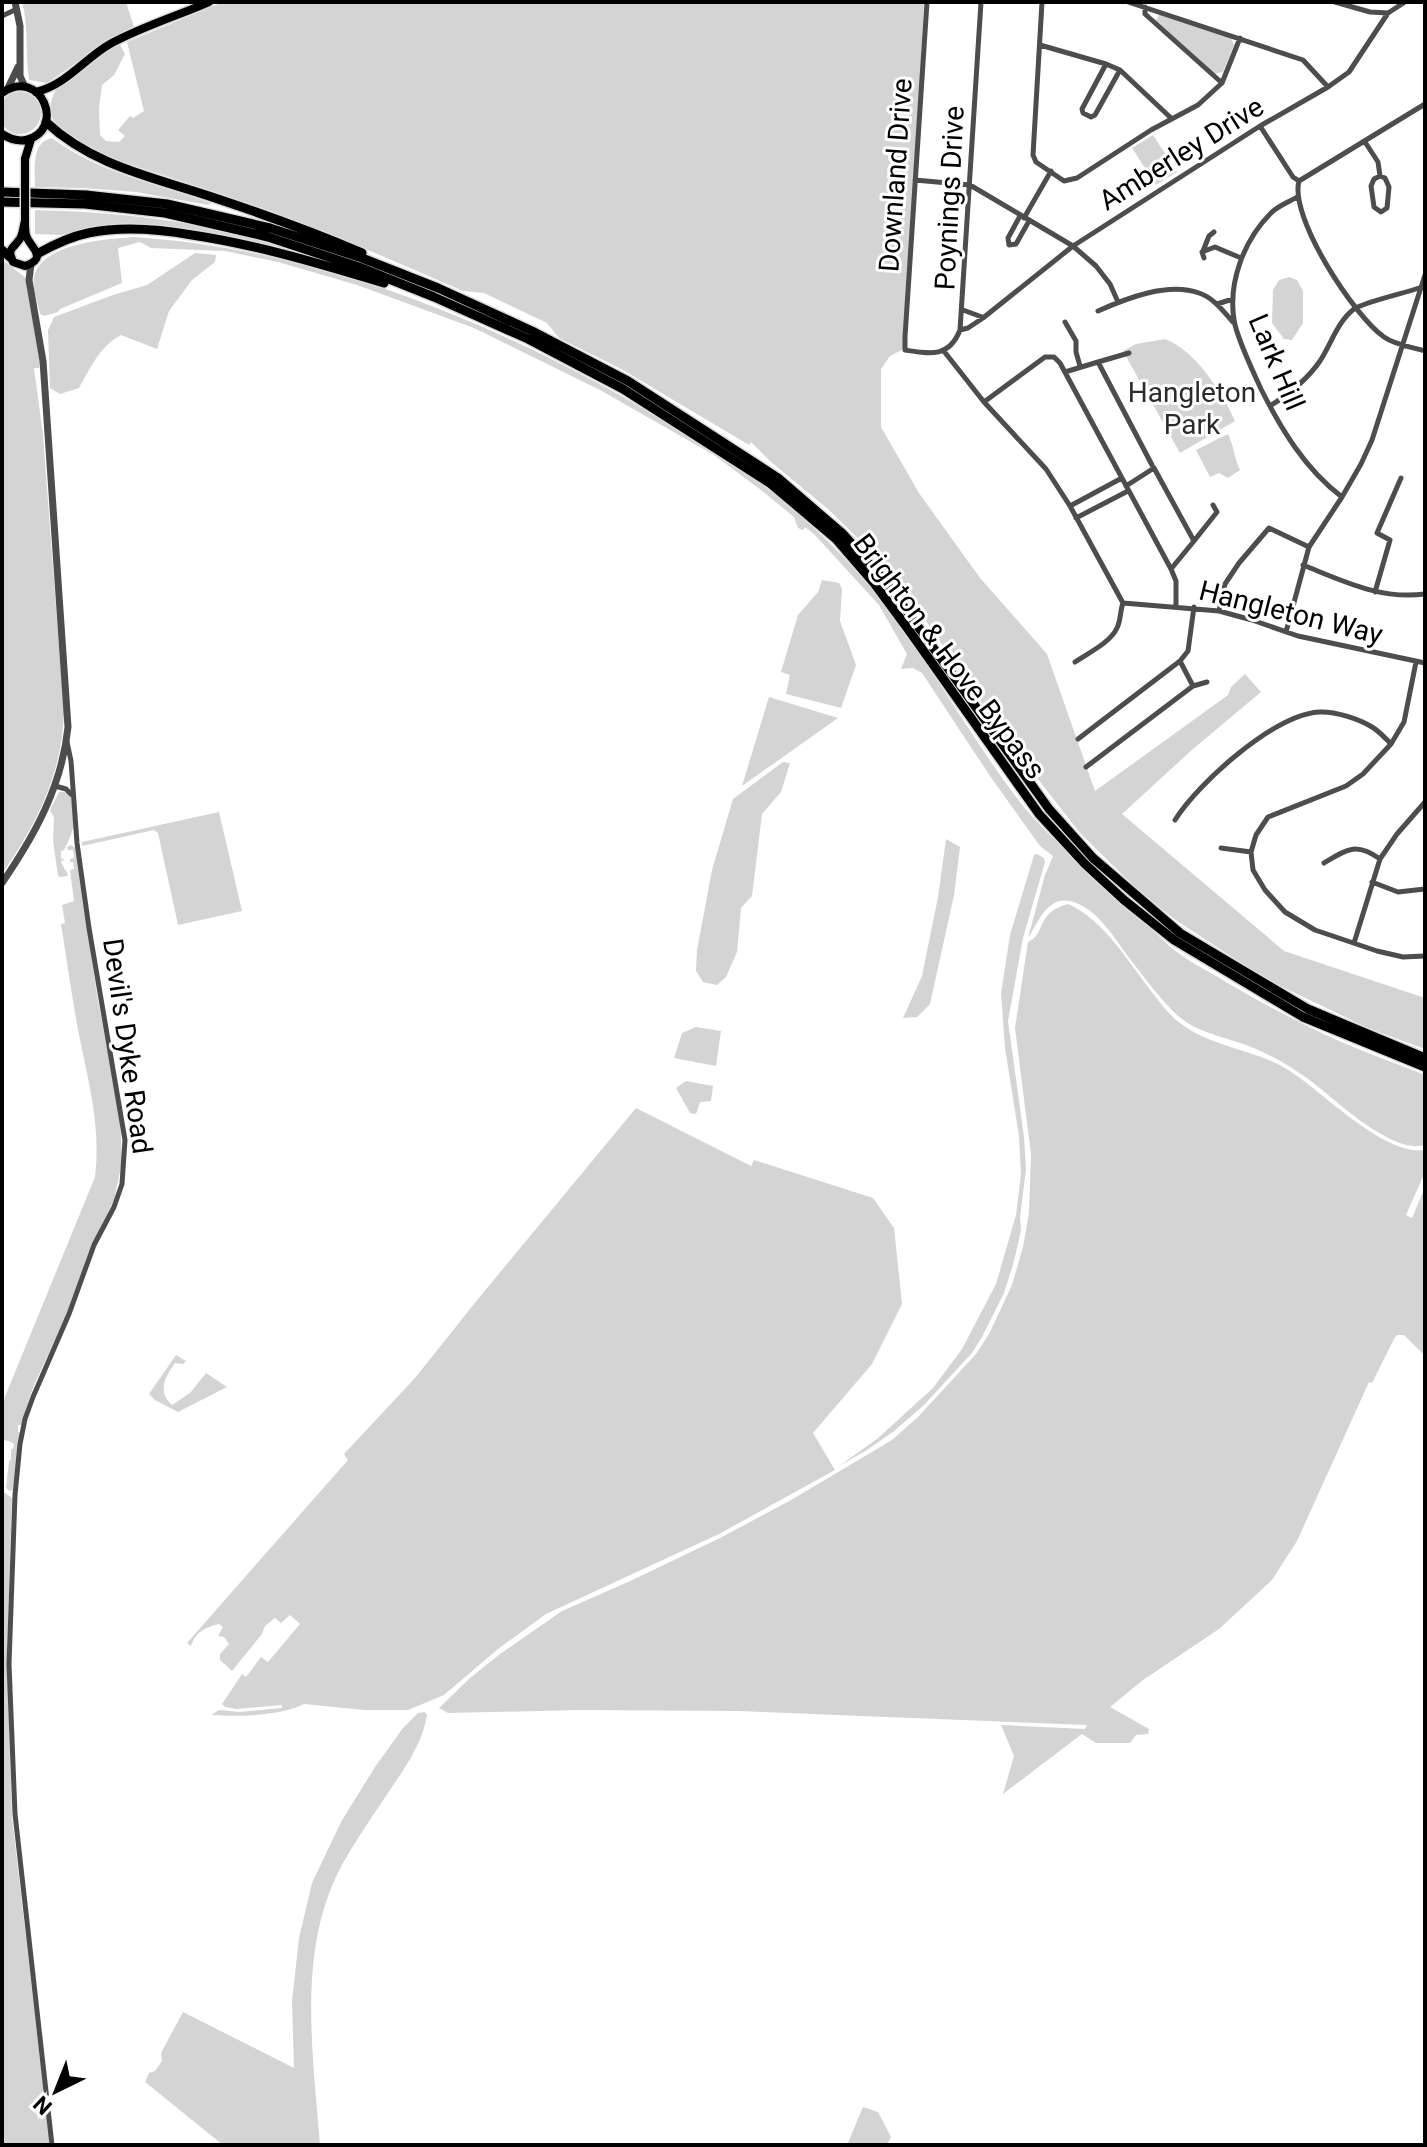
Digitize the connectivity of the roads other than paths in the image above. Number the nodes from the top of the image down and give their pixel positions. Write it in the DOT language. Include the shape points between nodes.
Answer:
graph roads {
  1 [pos="209,2"];
  2 [pos="927,2"];
  3 [pos="981,2"];
  4 [pos="1042,2"];
  5 [pos="1128,2"];
  6 [pos="1335,2"];
  7 [pos="1405,2"];
  8 [pos="16,5"];
  9 [pos="1145,7"];
  10 [pos="1388,13"];
  11 [pos="2,16"];
  12 [pos="1240,38"];
  13 [pos="1040,45"];
  14 [pos="1106,64"];
  15 [pos="19,65"];
  16 [pos="1120,70"];
  17 [pos="1222,83"];
  18 [pos="25,87"];
  19 [pos="53,87"];
  20 [pos="1328,87"];
  21 [pos="4,92"];
  22 [pos="36,92"];
  23 [pos="46,104"];
  24 [pos="1425,104"];
  25 [pos="1171,118"];
  26 [pos="46,122"];
  27 [pos="1260,126"];
  28 [pos="2,134"];
  29 [pos="31,139"];
  30 [pos="15,140"];
  31 [pos="1365,142"];
  32 [pos="25,159"];
  33 [pos="1051,171"];
  34 [pos="1380,176"];
  35 [pos="915,180"];
  36 [pos="1299,181"];
  37 [pos="970,185"];
  38 [pos="2,192"];
  39 [pos="1297,197"];
  40 [pos="2,202"];
  41 [pos="1024,218"];
  42 [pos="24,241"];
  43 [pos="1073,246"];
  44 [pos="1215,247"];
  45 [pos="2,250"];
  46 [pos="11,258"];
  47 [pos="1241,258"];
  48 [pos="34,259"];
  49 [pos="21,266"];
  50 [pos="401,273"];
  51 [pos="1425,275"];
  52 [pos="29,280"];
  53 [pos="1420,288"];
  54 [pos="434,297"];
  55 [pos="1233,299"];
  56 [pos="1118,302"];
  57 [pos="1217,304"];
  58 [pos="1356,308"];
  59 [pos="963,310"];
  60 [pos="1098,311"];
  61 [pos="983,318"];
  62 [pos="1065,322"];
  63 [pos="1234,323"];
  64 [pos="960,330"];
  65 [pos="1404,345"];
  66 [pos="943,350"];
  67 [pos="1425,351"];
  68 [pos="1129,353"];
  69 [pos="1098,362"];
  70 [pos="1080,366"];
  71 [pos="1065,372"];
  72 [pos="984,402"];
  73 [pos="1270,406"];
  74 [pos="1152,465"];
  75 [pos="1122,478"];
  76 [pos="1401,478"];
  77 [pos="1127,488"];
  78 [pos="1342,497"];
  79 [pos="1213,505"];
  80 [pos="1070,506"];
  81 [pos="1076,518"];
  82 [pos="1194,541"];
  83 [pos="1309,547"];
  84 [pos="1303,565"];
  85 [pos="1171,569"];
  86 [pos="1375,592"];
  87 [pos="1425,594"];
  88 [pos="1123,603"];
  89 [pos="1176,606"];
  90 [pos="1194,607"];
  91 [pos="1219,611"];
  92 [pos="1286,632"];
  93 [pos="1180,661"];
  94 [pos="1075,662"];
  95 [pos="1416,662"];
  96 [pos="1425,663"];
  97 [pos="1207,682"];
  98 [pos="1193,686"];
  99 [pos="1078,739"];
  100 [pos="67,741"];
  101 [pos="1391,744"];
  102 [pos="1086,767"];
  103 [pos="55,786"];
  104 [pos="73,796"];
  105 [pos="1425,802"];
  106 [pos="1175,820"];
  107 [pos="1221,848"];
  108 [pos="1251,852"];
  109 [pos="1380,859"];
  110 [pos="1324,863"];
  111 [pos="1372,882"];
  112 [pos="2,883"];
  113 [pos="1425,889"];
  114 [pos="1354,943"];
  115 [pos="1425,956"];
  116 [pos="1425,1058"];
  117 [pos="1425,1067"];
  118 [pos="52,2145"];
  1 -- 19 [label="main road" via="111,43"];
  2 -- 35 [label="street, Downland Drive"];
  3 -- 37 [label="street, Poynings Drive"];
  4 -- 13 [label="street"];
  5 -- 9 [label="street"];
  6 -- 10 [label="street"];
  7 -- 10 [label="street"];
  8 -- 11 [label="street"];
  8 -- 15 [label="street"];
  9 -- 12 [label="street"];
  9 -- 17 [label="street" via="1145,14"];
  10 -- 20 [label="street, Amberley Drive" via="1349,72"];
  12 -- 17 [label="street"];
  12 -- 20 [label="street" via="1303,60"];
  13 -- 14 [label="street"];
  13 -- 33 [label="street" via="1033,155"];
  14 -- 16 [label="street"];
  14 -- 16 [label="street" via="1082,109 1086,116 1095,115"];
  15 -- 18 [label="street"];
  15 -- 21 [label="street"];
  16 -- 25 [label="street"];
  17 -- 25 [label="street" via="1198,105"];
  18 -- 21 [label="main road"];
  18 -- 22 [label="main road"];
  19 -- 22 [label="main road"];
  19 -- 23 [label="main road"];
  20 -- 27 [label="street, Amberley Drive"];
  22 -- 23 [label="main road"];
  23 -- 26 [label="main road"];
  24 -- 31 [label="street"];
  25 -- 33 [label="street" via="1077,178 1064,181"];
  26 -- 29 [label="main road"];
  26 -- 50 [label="highway" via="100,159 289,223"];
  27 -- 36 [label="street"];
  27 -- 43 [label="street, Amberley Drive"];
  28 -- 30 [label="main road"];
  29 -- 30 [label="main road"];
  29 -- 32 [label="main road"];
  30 -- 32 [label="main road"];
  31 -- 34 [label="street"];
  31 -- 36 [label="street"];
  32 -- 42 [label="main road, bridge"];
  33 -- 41 [label="street"];
  34 -- 34 [label="street" via="1389,187 1387,208 1381,212 1374,207 1371,186"];
  35 -- 37 [label="street"];
  35 -- 66 [label="street, Downland Drive" via="905,350"];
  36 -- 39 [label="street"];
  37 -- 41 [label="street"];
  37 -- 59 [label="street, Poynings Drive"];
  38 -- 50 [label="highway, Brighton & Hove Bypass" via="187,207 270,228"];
  39 -- 47 [label="street, Lark Hill" via="1274,211"];
  39 -- 58 [label="street" via="1317,249"];
  40 -- 54 [label="highway, Brighton & Hove Bypass" via="85,204 196,220 268,237"];
  41 -- 41 [label="street" via="1016,244 1009,245 1008,238"];
  41 -- 43 [label="street"];
  42 -- 46 [label="main road" via="11,250"];
  42 -- 48 [label="main road" via="35,246"];
  43 -- 56 [label="street" via="1096,266"];
  43 -- 61 [label="street, Amberley Drive"];
  44 -- 44 [label="street" via="1211,234 1203,255"];
  44 -- 47 [label="street"];
  45 -- 46 [label="highway"];
  46 -- 49 [label="main road"];
  47 -- 55 [label="street, Lark Hill"];
  48 -- 49 [label="main road"];
  48 -- 52 [label="street, Devil's Dyke Road"];
  48 -- 54 [label="highway" via="63,240 88,233 158,230 278,251"];
  49 -- 52 [label="street, Devil's Dyke Road"];
  50 -- 116 [label="highway, Brighton & Hove Bypass" via="603,367 778,478 843,534 886,582 1040,797 1093,858 1180,933 1308,1009"];
  51 -- 53 [label="street"];
  52 -- 100 [label="street, Devil's Dyke Road" via="43,361"];
  53 -- 58 [label="street"];
  53 -- 65 [label="street"];
  54 -- 117 [label="highway, Brighton & Hove Bypass" via="623,389 771,484 836,539 874,583 1039,814 1124,900 1174,940 1303,1017"];
  55 -- 57 [label="street"];
  55 -- 63 [label="street, Lark Hill"];
  56 -- 57 [label="street" via="1182,290 1198,292"];
  56 -- 60 [label="street"];
  57 -- 63 [label="street"];
  58 -- 65 [label="street" via="1381,335"];
  58 -- 73 [label="street" via="1304,380"];
  59 -- 61 [label="street"];
  59 -- 64 [label="street, Poynings Drive"];
  61 -- 64 [label="street, Amberley Drive"];
  62 -- 70 [label="street" via="1076,341"];
  63 -- 73 [label="street, Lark Hill"];
  64 -- 66 [label="street, Poynings Drive"];
  65 -- 67 [label="street"];
  65 -- 78 [label="street" via="1372,440"];
  66 -- 72 [label="street"];
  68 -- 69 [label="street"];
  69 -- 70 [label="street"];
  69 -- 74 [label="street"];
  70 -- 71 [label="street"];
  71 -- 72 [label="street" via="1054,357 1045,357"];
  71 -- 75 [label="street"];
  72 -- 80 [label="street" via="1046,469"];
  73 -- 78 [label="street, Lark Hill" via="1316,475"];
  75 -- 77 [label="street"];
  75 -- 80 [label="street"];
  76 -- 86 [label="street" via="1377,533 1390,540"];
  77 -- 81 [label="street"];
  77 -- 82 [label="street" via="1154,468"];
  77 -- 85 [label="street"];
  78 -- 83 [label="street"];
  79 -- 82 [label="street" via="1217,512"];
  80 -- 81 [label="street"];
  81 -- 88 [label="street"];
  82 -- 85 [label="street"];
  83 -- 84 [label="street"];
  83 -- 91 [label="street" via="1269,528 1225,584"];
  84 -- 86 [label="street"];
  84 -- 92 [label="street"];
  85 -- 89 [label="street"];
  86 -- 87 [label="street"];
  88 -- 89 [label="street, Hangleton Way"];
  88 -- 94 [label="street" via="1114,633"];
  89 -- 90 [label="street, Hangleton Way"];
  90 -- 91 [label="street, Hangleton Way"];
  90 -- 93 [label="street" via="1188,651"];
  91 -- 92 [label="street, Hangleton Way"];
  92 -- 95 [label="street, Hangleton Way"];
  93 -- 98 [label="street"];
  93 -- 99 [label="street"];
  95 -- 96 [label="street, Hangleton Way"];
  95 -- 101 [label="street" via="1404,722"];
  97 -- 98 [label="street"];
  98 -- 102 [label="street"];
  100 -- 103 [label="street"];
  100 -- 104 [label="street, Devil's Dyke Road"];
  101 -- 106 [label="street" via="1372,727 1349,718 1321,712 1298,716 1203,784"];
  101 -- 108 [label="street" via="1346,786 1268,817"];
  103 -- 104 [label="street"];
  103 -- 112 [label="street" via="31,840"];
  104 -- 118 [label="street, Devil's Dyke Road" via="125,1140 122,1184 114,1207 25,1419 15,1495 9,1664 15,1814"];
  105 -- 109 [label="street"];
  107 -- 108 [label="street"];
  108 -- 114 [label="street" via="1253,870 1285,912 1315,930"];
  109 -- 110 [label="street" via="1354,848"];
  109 -- 111 [label="street"];
  111 -- 113 [label="street" via="1398,892"];
  111 -- 114 [label="street"];
  114 -- 115 [label="street" via="1403,957"];
}
